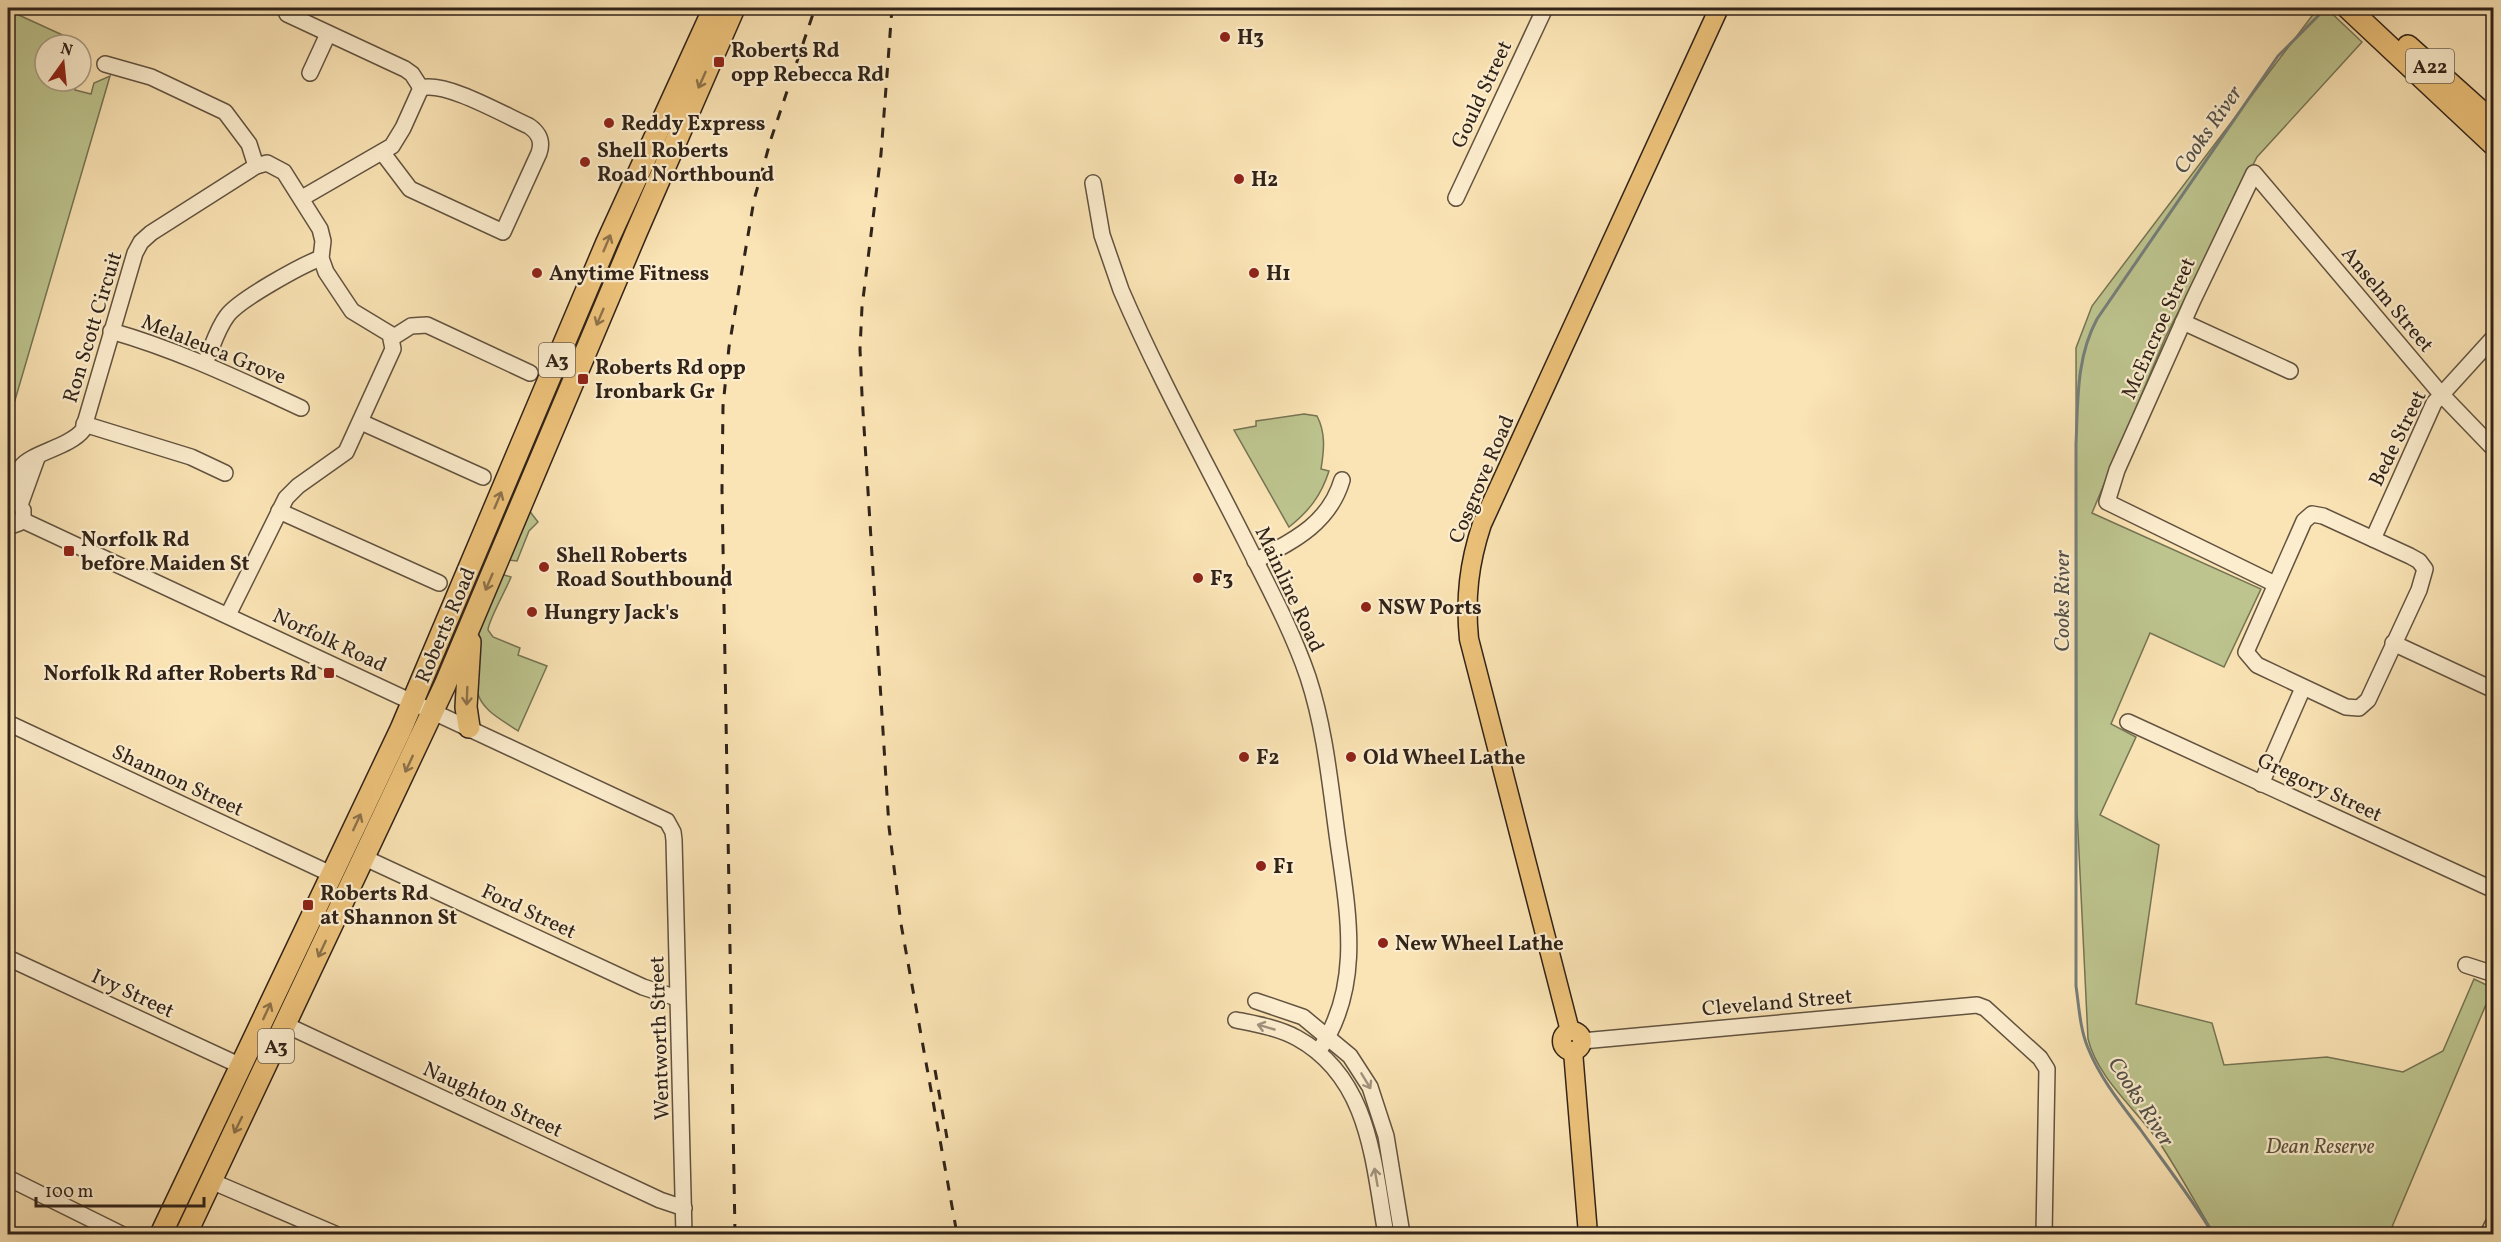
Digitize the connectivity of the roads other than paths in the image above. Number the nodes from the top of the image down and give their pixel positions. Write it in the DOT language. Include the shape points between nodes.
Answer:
graph roads {
  1 [pos="714,8"];
  2 [pos="734,8"];
  3 [pos="1545,8"];
  4 [pos="1719,8"];
  5 [pos="2357,10"];
  6 [pos="287,14"];
  7 [pos="328,34"];
  8 [pos="105,64"];
  9 [pos="310,73"];
  10 [pos="421,88"];
  11 [pos="2493,123"];
  12 [pos="2493,145"];
  13 [pos="382,152"];
  14 [pos="256,166"];
  15 [pos="2254,173"];
  16 [pos="1093,183"];
  17 [pos="302,198"];
  18 [pos="1456,198"];
  19 [pos="321,258"];
  20 [pos="2183,322"];
  21 [pos="111,331"];
  22 [pos="2493,337"];
  23 [pos="392,338"];
  24 [pos="205,363"];
  25 [pos="2290,371"];
  26 [pos="530,373"];
  27 [pos="2441,394"];
  28 [pos="301,408"];
  29 [pos="361,422"];
  30 [pos="84,424"];
  31 [pos="2493,449"];
  32 [pos="225,473"];
  33 [pos="483,477"];
  34 [pos="1342,480"];
  35 [pos="15,506"];
  36 [pos="279,511"];
  37 [pos="8,527"];
  38 [pos="2373,538"];
  39 [pos="1255,561"];
  40 [pos="439,583"];
  41 [pos="2275,584"];
  42 [pos="228,615"];
  43 [pos="471,623"];
  44 [pos="2393,643"];
  45 [pos="2303,688"];
  46 [pos="2493,690"];
  47 [pos="412,701"];
  48 [pos="433,711"];
  49 [pos="2128,722"];
  50 [pos="8,723"];
  51 [pos="469,728"];
  52 [pos="2261,784"];
  53 [pos="674,840"];
  54 [pos="365,858"];
  55 [pos="331,874"];
  56 [pos="2493,890"];
  57 [pos="8,958"];
  58 [pos="2466,965"];
  59 [pos="2493,974"];
  60 [pos="677,998"];
  61 [pos="1256,1001"];
  62 [pos="1236,1020"];
  63 [pos="286,1025"];
  64 [pos="1328,1037"];
  65 [pos="1575,1041"];
  66 [pos="1318,1052"];
  67 [pos="241,1066"];
  68 [pos="8,1178"];
  69 [pos="211,1181"];
  70 [pos="684,1208"];
  71 [pos="2493,1222"];
  72 [pos="121,1234"];
  73 [pos="161,1234"];
  74 [pos="186,1234"];
  75 [pos="335,1234"];
  76 [pos="684,1234"];
  77 [pos="1386,1234"];
  78 [pos="1402,1234"];
  79 [pos="1588,1234"];
  80 [pos="2044,1234"];
  81 [pos="2488,1234"];
  47 -- 1 [label="highway, Roberts Road / A3, one-way" via="612,231"];
  2 -- 43 [label="highway, Roberts Road / A3, one-way"];
  3 -- 18 [label="street, Gould Street"];
  4 -- 65 [label="main road, Cosgrove Road" via="1482,524 1468,580 1469,639"];
  5 -- 11 [label="highway, A22"];
  5 -- 12 [label="highway, A22"];
  6 -- 7 [label="street"];
  7 -- 9 [label="street"];
  7 -- 10 [label="street" via="405,69"];
  8 -- 14 [label="street" via="151,77 225,112 249,144"];
  10 -- 13 [label="street" via="399,137"];
  10 -- 13 [label="street" via="447,89 529,126 538,134 540,149 503,232 410,189"];
  13 -- 17 [label="street"];
  14 -- 17 [label="street" via="267,163 279,167"];
  14 -- 21 [label="street, Ron Scott Circuit" via="141,242"];
  15 -- 20 [label="street, McEncroe Street"];
  15 -- 27 [label="street, Anselm Street"];
  16 -- 39 [label="street, Mainline Road" via="1102,235 1120,291"];
  17 -- 19 [label="street" via="323,236"];
  19 -- 23 [label="street" via="352,311"];
  19 -- 24 [label="street" via="300,266 232,310 223,321"];
  20 -- 25 [label="street"];
  20 -- 41 [label="street, McEncroe Street" via="2107,502"];
  21 -- 24 [label="street, Melaleuca Grove"];
  21 -- 30 [label="street, Ron Scott Circuit"];
  22 -- 27 [label="street, Bede Street"];
  23 -- 26 [label="street" via="411,326 427,325"];
  23 -- 29 [label="street" via="391,355"];
  24 -- 28 [label="street, Melaleuca Grove"];
  27 -- 31 [label="street, Anselm Street"];
  27 -- 38 [label="street, Bede Street"];
  29 -- 33 [label="street"];
  29 -- 36 [label="street" via="346,452 293,490"];
  30 -- 32 [label="street" via="191,457"];
  30 -- 35 [label="street, Ron Scott Circuit" via="79,435 37,458"];
  34 -- 39 [label="street" via="1331,504 1312,527"];
  35 -- 37 [label="street" via="16,525"];
  35 -- 42 [label="street, Norfolk Road"];
  36 -- 40 [label="street"];
  36 -- 42 [label="street"];
  38 -- 41 [label="street" via="2312,514 2304,521"];
  38 -- 44 [label="street" via="2419,561 2425,569"];
  39 -- 64 [label="street, Mainline Road" via="1303,664 1316,704 1325,753 1351,943 1346,988"];
  41 -- 45 [label="street" via="2246,652 2257,665"];
  42 -- 47 [label="street, Norfolk Road"];
  43 -- 48 [label="highway, Roberts Road / A3"];
  43 -- 51 [label="highway, one-way" via="466,696"];
  44 -- 45 [label="street" via="2368,700 2359,708 2346,707"];
  44 -- 46 [label="street"];
  45 -- 52 [label="street"];
  47 -- 48 [label="street, Norfolk Road"];
  55 -- 47 [label="highway, Roberts Road / A3, one-way"];
  48 -- 51 [label="street, Norfolk Road"];
  48 -- 54 [label="highway, Roberts Road / A3, one-way"];
  49 -- 52 [label="street, Gregory Street"];
  50 -- 55 [label="street, Shannon Street"];
  51 -- 53 [label="street, Norfolk Road" via="660,817 671,828"];
  52 -- 56 [label="street, Gregory Street"];
  53 -- 60 [label="street, Wentworth Street"];
  54 -- 60 [label="street, Ford Street" via="643,987"];
  54 -- 63 [label="highway, Roberts Road / A3, one-way"];
  67 -- 55 [label="highway, Roberts Road / A3, one-way"];
  57 -- 67 [label="street, Ivy Street"];
  58 -- 59 [label="street"];
  60 -- 70 [label="street, Wentworth Street"];
  61 -- 64 [label="street" via="1303,1017"];
  66 -- 62 [label="street, one-way" via="1296,1037"];
  63 -- 69 [label="highway, Roberts Road / A3, one-way"];
  63 -- 70 [label="street, Naughton Street"];
  64 -- 66 [label="street, Mainline Road"];
  64 -- 78 [label="street, one-way" via="1350,1056 1378,1108"];
  65 -- 79 [label="main road, Cosgrove Road"];
  65 -- 80 [label="street, Cleveland Street" via="1977,1005 1993,1014 2047,1069"];
  77 -- 66 [label="street, one-way" via="1362,1113 1336,1068"];
  67 -- 73 [label="highway, Roberts Road / A3"];
  68 -- 72 [label="street"];
  69 -- 74 [label="highway, Roberts Road / A3"];
  69 -- 75 [label="street"];
  70 -- 76 [label="street, Wentworth Street"];
  71 -- 81 [label="street"];
}
